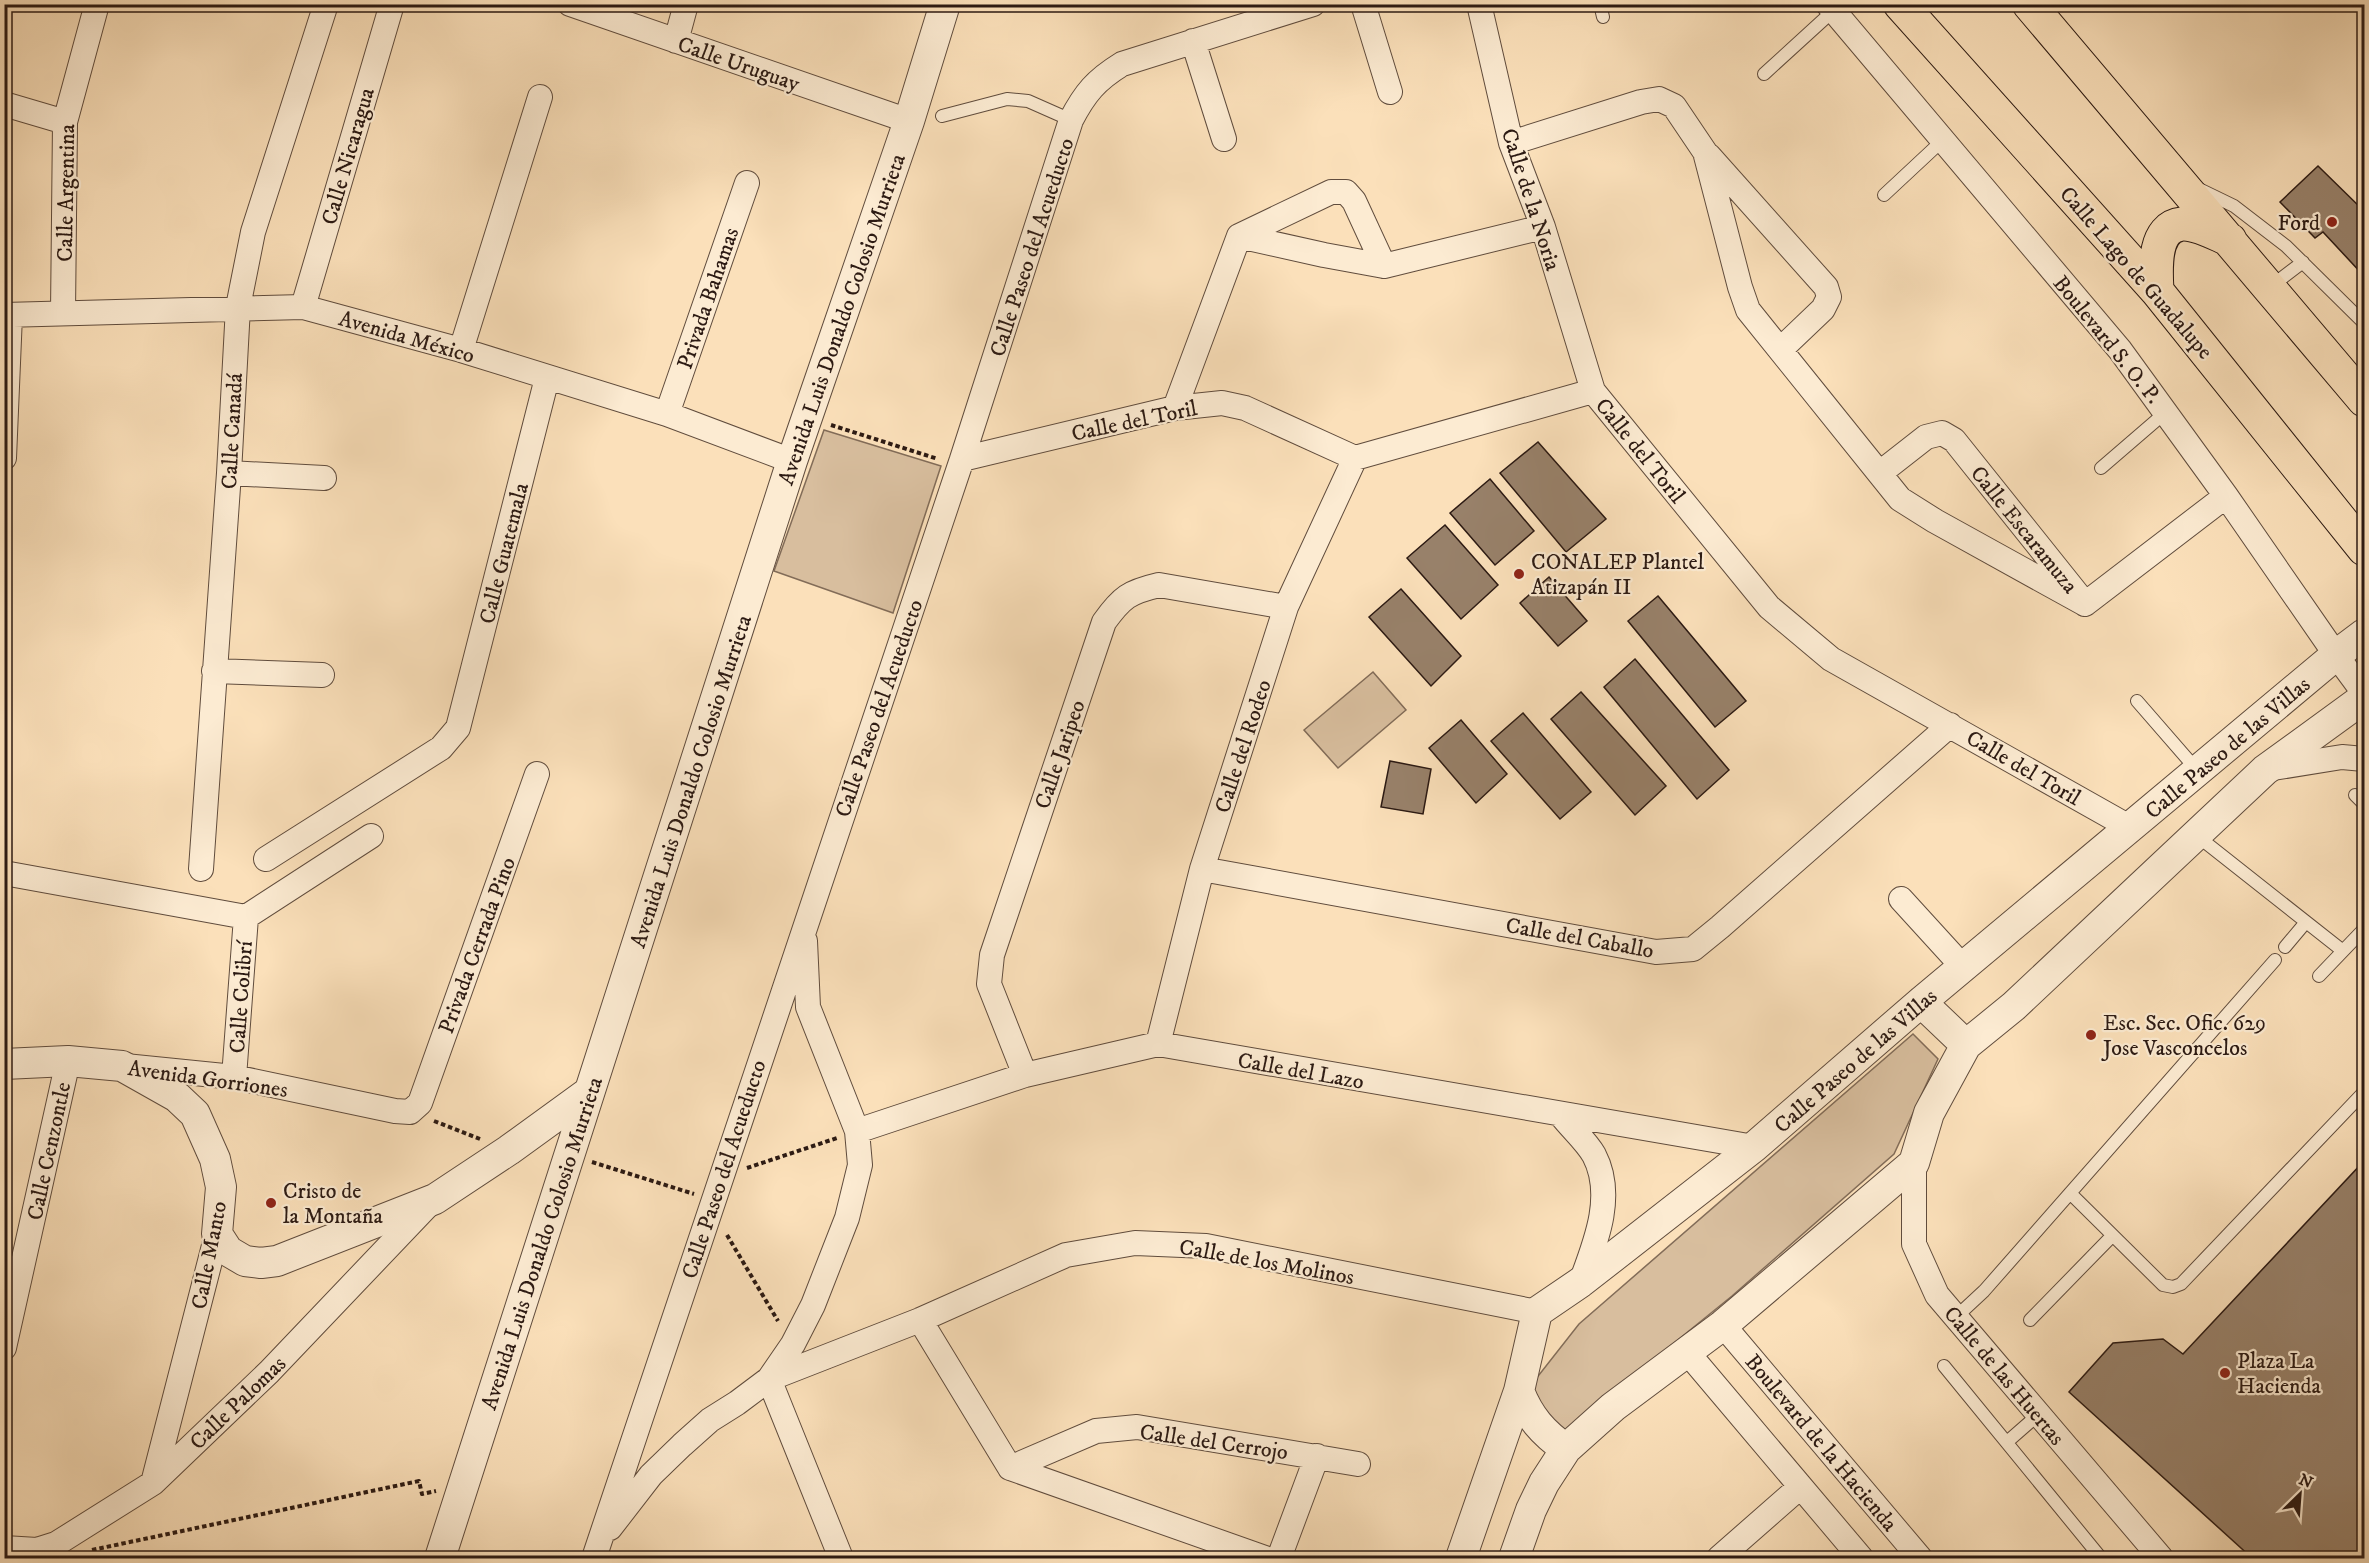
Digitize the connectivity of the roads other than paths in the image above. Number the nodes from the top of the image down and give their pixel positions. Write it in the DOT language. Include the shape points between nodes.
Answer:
graph roads {
  1 [pos="97,4"];
  2 [pos="326,4"];
  3 [pos="392,4"];
  4 [pos="570,4"];
  5 [pos="686,4"];
  6 [pos="945,4"];
  7 [pos="1313,4"];
  8 [pos="1363,4"];
  9 [pos="1479,4"];
  10 [pos="1900,4"];
  11 [pos="2029,4"];
  12 [pos="1830,8"];
  13 [pos="676,41"];
  14 [pos="1193,41"];
  15 [pos="1764,74"];
  16 [pos="1390,92"];
  17 [pos="540,97"];
  18 [pos="4,104"];
  19 [pos="942,116"];
  20 [pos="1071,120"];
  21 [pos="909,121"];
  22 [pos="65,122"];
  23 [pos="1224,139"];
  24 [pos="1943,140"];
  25 [pos="1511,143"];
  26 [pos="1705,152"];
  27 [pos="2179,179"];
  28 [pos="747,183"];
  29 [pos="1884,195"];
  30 [pos="1543,227"];
  31 [pos="1239,236"];
  32 [pos="2232,241"];
  33 [pos="2303,262"];
  34 [pos="1384,266"];
  35 [pos="2271,287"];
  36 [pos="2157,291"];
  37 [pos="238,307"];
  38 [pos="303,307"];
  39 [pos="63,313"];
  40 [pos="7,315"];
  41 [pos="2364,323"];
  42 [pos="1781,349"];
  43 [pos="461,350"];
  44 [pos="547,378"];
  45 [pos="1593,391"];
  46 [pos="2364,400"];
  47 [pos="1175,408"];
  48 [pos="2166,412"];
  49 [pos="667,414"];
  50 [pos="4,458"];
  51 [pos="1355,458"];
  52 [pos="962,459"];
  53 [pos="792,461"];
  54 [pos="2101,468"];
  55 [pos="229,473"];
  56 [pos="1880,473"];
  57 [pos="324,478"];
  58 [pos="2226,496"];
  59 [pos="2364,549"];
  60 [pos="2085,604"];
  61 [pos="1287,607"];
  62 [pos="2364,634"];
  63 [pos="2336,655"];
  64 [pos="214,671"];
  65 [pos="322,675"];
  66 [pos="2364,693"];
  67 [pos="2364,698"];
  68 [pos="2137,701"];
  69 [pos="1950,725"];
  70 [pos="2237,738"];
  71 [pos="2364,759"];
  72 [pos="2265,770"];
  73 [pos="2198,771"];
  74 [pos="537,774"];
  75 [pos="2131,828"];
  76 [pos="2196,835"];
  77 [pos="371,837"];
  78 [pos="266,859"];
  79 [pos="201,869"];
  80 [pos="1202,869"];
  81 [pos="4,873"];
  82 [pos="1901,899"];
  83 [pos="246,917"];
  84 [pos="2306,922"];
  85 [pos="805,926"];
  86 [pos="2364,928"];
  87 [pos="2285,947"];
  88 [pos="2343,951"];
  89 [pos="2275,960"];
  90 [pos="1963,967"];
  91 [pos="2319,976"];
  92 [pos="1921,1002"];
  93 [pos="1158,1044"];
  94 [pos="1966,1045"];
  95 [pos="68,1061"];
  96 [pos="4,1064"];
  97 [pos="122,1066"];
  98 [pos="1025,1075"];
  99 [pos="234,1077"];
  100 [pos="589,1092"];
  101 [pos="2364,1092"];
  102 [pos="410,1112"];
  103 [pos="1561,1115"];
  104 [pos="857,1131"];
  105 [pos="1754,1148"];
  106 [pos="1914,1163"];
  107 [pos="2070,1193"];
  108 [pos="435,1198"];
  109 [pos="217,1234"];
  110 [pos="2112,1236"];
  111 [pos="1581,1282"];
  112 [pos="1537,1312"];
  113 [pos="1956,1317"];
  114 [pos="920,1320"];
  115 [pos="2030,1320"];
  116 [pos="1723,1325"];
  117 [pos="4,1348"];
  118 [pos="1687,1352"];
  119 [pos="1944,1366"];
  120 [pos="769,1379"];
  121 [pos="1519,1391"];
  122 [pos="2039,1414"];
  123 [pos="2007,1442"];
  124 [pos="1566,1449"];
  125 [pos="1317,1456"];
  126 [pos="1358,1464"];
  127 [pos="1010,1468"];
  128 [pos="153,1483"];
  129 [pos="629,1486"];
  130 [pos="1800,1487"];
  131 [pos="4,1548"];
  132 [pos="596,1552"];
  133 [pos="836,1557"];
  134 [pos="440,1558"];
  135 [pos="1265,1558"];
  136 [pos="1279,1558"];
  137 [pos="1461,1558"];
  138 [pos="1514,1558"];
  139 [pos="1719,1558"];
  140 [pos="1861,1558"];
  141 [pos="1920,1558"];
  142 [pos="2101,1558"];
  143 [pos="2161,1558"];
  1 -- 22 [label="street, Calle Argentina"];
  2 -- 37 [label="street, Calle Canadá" via="253,232"];
  3 -- 38 [label="street, Calle Nicaragua"];
  4 -- 13 [label="street, Calle Uruguay"];
  5 -- 13 [label="street"];
  6 -- 21 [label="street, Avenida Luis Donaldo Colosio Murrieta"];
  7 -- 14 [label="street, Calle Paseo del Acueducto"];
  8 -- 16 [label="street"];
  9 -- 25 [label="street, Calle de la Noria"];
  10 -- 36 [label="main road, Calle Lago de Guadalupe"];
  11 -- 27 [label="main road"];
  12 -- 15 [label="lane"];
  12 -- 24 [label="street, Boulevard S. O. P."];
  13 -- 21 [label="street, Calle Uruguay"];
  14 -- 20 [label="street, Calle Paseo del Acueducto" via="1122,64 1102,76 1083,97"];
  14 -- 23 [label="street"];
  17 -- 43 [label="street"];
  18 -- 22 [label="street"];
  19 -- 20 [label="lane" via="1007,99 1028,101"];
  20 -- 52 [label="street, Calle Paseo del Acueducto"];
  21 -- 53 [label="street, Avenida Luis Donaldo Colosio Murrieta"];
  22 -- 39 [label="street, Calle Argentina"];
  24 -- 29 [label="lane"];
  24 -- 48 [label="street, Boulevard S. O. P." via="2120,350"];
  25 -- 26 [label="street" via="1659,99 1674,106"];
  25 -- 30 [label="street, Calle de la Noria"];
  26 -- 42 [label="street" via="1748,310"];
  26 -- 42 [label="street" via="1826,287 1828,297 1823,309"];
  27 -- 32 [label="main road"];
  27 -- 33 [label="lane" via="2234,206"];
  28 -- 49 [label="street, Privada Bahamas"];
  30 -- 34 [label="street"];
  30 -- 45 [label="street, Calle de la Noria"];
  31 -- 34 [label="street"];
  31 -- 34 [label="street" via="1331,192 1346,192 1354,201"];
  31 -- 47 [label="street"];
  32 -- 35 [label="main road"];
  32 -- 36 [label="main road" via="2206,229 2182,224 2170,228 2160,242"];
  33 -- 35 [label="lane"];
  33 -- 41 [label="lane"];
  35 -- 46 [label="main road"];
  36 -- 59 [label="main road, Calle Lago de Guadalupe"];
  37 -- 38 [label="street, Avenida México"];
  37 -- 39 [label="street, Avenida México"];
  37 -- 55 [label="street, Calle Canadá"];
  38 -- 43 [label="street, Avenida México"];
  39 -- 40 [label="street, Avenida México"];
  40 -- 50 [label="street"];
  42 -- 56 [label="street"];
  43 -- 44 [label="street, Avenida México"];
  44 -- 49 [label="street, Avenida México"];
  44 -- 78 [label="street, Calle Guatemala" via="458,728 441,748"];
  45 -- 51 [label="street, Calle del Toril"];
  45 -- 69 [label="street, Calle del Toril" via="1769,607 1831,659"];
  47 -- 51 [label="street, Calle del Toril" via="1222,403 1245,408"];
  47 -- 52 [label="street, Calle del Toril"];
  48 -- 54 [label="lane"];
  48 -- 58 [label="street, Boulevard S. O. P."];
  49 -- 53 [label="street, Avenida México"];
  51 -- 61 [label="street, Calle del Rodeo"];
  52 -- 85 [label="street, Calle Paseo del Acueducto"];
  53 -- 100 [label="street, Avenida Luis Donaldo Colosio Murrieta"];
  55 -- 57 [label="street"];
  55 -- 64 [label="street, Calle Canadá"];
  56 -- 60 [label="street" via="1900,499"];
  56 -- 60 [label="street, Calle Escaramuza" via="1926,437 1942,433 1954,440"];
  58 -- 60 [label="street, Calle Escaramuza"];
  58 -- 63 [label="street, Boulevard S. O. P."];
  61 -- 80 [label="street, Calle del Rodeo"];
  61 -- 98 [label="street, Calle Jaripeo" via="1159,585 1120,600 1104,621 992,955 989,984"];
  62 -- 63 [label="street, Calle Paseo de las Villas"];
  63 -- 66 [label="street, Boulevard S. O. P."];
  63 -- 70 [label="street, Calle Paseo de las Villas"];
  64 -- 65 [label="street"];
  64 -- 79 [label="street, Calle Canadá"];
  67 -- 72 [label="street, Calle Paseo de las Villas"];
  68 -- 73 [label="lane"];
  69 -- 75 [label="street, Calle del Toril"];
  69 -- 80 [label="street, Calle del Caballo" via="1693,949 1656,952"];
  70 -- 72 [label="street"];
  70 -- 73 [label="street, Calle Paseo de las Villas"];
  71 -- 72 [label="street" via="2342,758"];
  72 -- 76 [label="street, Calle Paseo de las Villas"];
  73 -- 75 [label="street, Calle Paseo de las Villas"];
  74 -- 102 [label="street, Privada Cerrada Pino" via="420,1103"];
  75 -- 90 [label="street, Calle Paseo de las Villas"];
  76 -- 84 [label="lane"];
  76 -- 94 [label="street, Calle Paseo de las Villas" via="2014,1006"];
  77 -- 83 [label="street"];
  80 -- 93 [label="street, Calle del Rodeo"];
  81 -- 83 [label="street"];
  82 -- 90 [label="street"];
  83 -- 99 [label="street, Calle Colibrí"];
  84 -- 87 [label="lane"];
  84 -- 88 [label="lane"];
  85 -- 104 [label="street, Calle de los Molinos" via="808,1007"];
  85 -- 129 [label="street, Calle Paseo del Acueducto"];
  86 -- 88 [label="lane"];
  88 -- 91 [label="lane"];
  89 -- 107 [label="lane"];
  90 -- 92 [label="street, Calle Paseo de las Villas"];
  92 -- 94 [label="street"];
  92 -- 105 [label="street, Calle Paseo de las Villas"];
  93 -- 98 [label="street, Calle del Lazo"];
  93 -- 103 [label="street, Calle del Lazo"];
  94 -- 106 [label="street, Calle Paseo de las Villas" via="1929,1113"];
  95 -- 96 [label="street, Avenida Gorriones"];
  95 -- 97 [label="street, Avenida Gorriones"];
  95 -- 117 [label="street, Calle Cenzontle"];
  97 -- 99 [label="street, Avenida Gorriones"];
  97 -- 109 [label="street, Calle Manto" via="177,1097 195,1114 219,1178"];
  98 -- 104 [label="street, Calle del Lazo"];
  99 -- 102 [label="street, Avenida Gorriones"];
  100 -- 108 [label="street"];
  100 -- 134 [label="street, Avenida Luis Donaldo Colosio Murrieta"];
  101 -- 110 [label="lane" via="2181,1284 2163,1285"];
  103 -- 105 [label="street, Calle del Lazo"];
  103 -- 111 [label="street" via="1594,1155 1604,1188 1599,1234"];
  104 -- 120 [label="street, Calle de los Molinos" via="860,1166 847,1218 813,1305"];
  105 -- 111 [label="street, Calle Paseo de las Villas"];
  106 -- 113 [label="street, Calle de las Huertas" via="1914,1244 1937,1295"];
  106 -- 116 [label="street"];
  107 -- 110 [label="lane"];
  107 -- 113 [label="lane" via="1984,1291"];
  108 -- 109 [label="street" via="277,1261 245,1261 228,1251"];
  108 -- 128 [label="street, Calle Palomas" via="269,1372"];
  109 -- 128 [label="street, Calle Manto"];
  110 -- 115 [label="lane"];
  111 -- 112 [label="street, Calle Paseo de las Villas"];
  112 -- 114 [label="street, Calle de los Molinos" via="1206,1246 1135,1243 1066,1255"];
  112 -- 121 [label="street"];
  113 -- 122 [label="street, Calle de las Huertas"];
  114 -- 120 [label="street, Calle de los Molinos"];
  114 -- 127 [label="street"];
  116 -- 118 [label="street"];
  116 -- 141 [label="street, Boulevard de la Hacienda"];
  118 -- 124 [label="street" via="1613,1407"];
  118 -- 130 [label="street, Boulevard de la Hacienda"];
  119 -- 123 [label="lane"];
  120 -- 129 [label="street, Calle de los Molinos" via="710,1420 651,1475"];
  120 -- 133 [label="street"];
  121 -- 124 [label="street" via="1535,1424"];
  121 -- 137 [label="street"];
  122 -- 123 [label="lane"];
  122 -- 143 [label="street, Calle de las Huertas"];
  123 -- 142 [label="lane"];
  124 -- 138 [label="street" via="1531,1510"];
  125 -- 126 [label="street, Calle del Cerrojo"];
  125 -- 127 [label="street, Calle del Cerrojo" via="1137,1427 1096,1431"];
  125 -- 136 [label="street, Calle del Cerrojo"];
  127 -- 135 [label="street"];
  128 -- 131 [label="street, Calle Palomas" via="56,1544 37,1550"];
  129 -- 132 [label="street, Calle Paseo del Acueducto"];
  130 -- 139 [label="street"];
  130 -- 140 [label="street, Boulevard de la Hacienda"];
}
